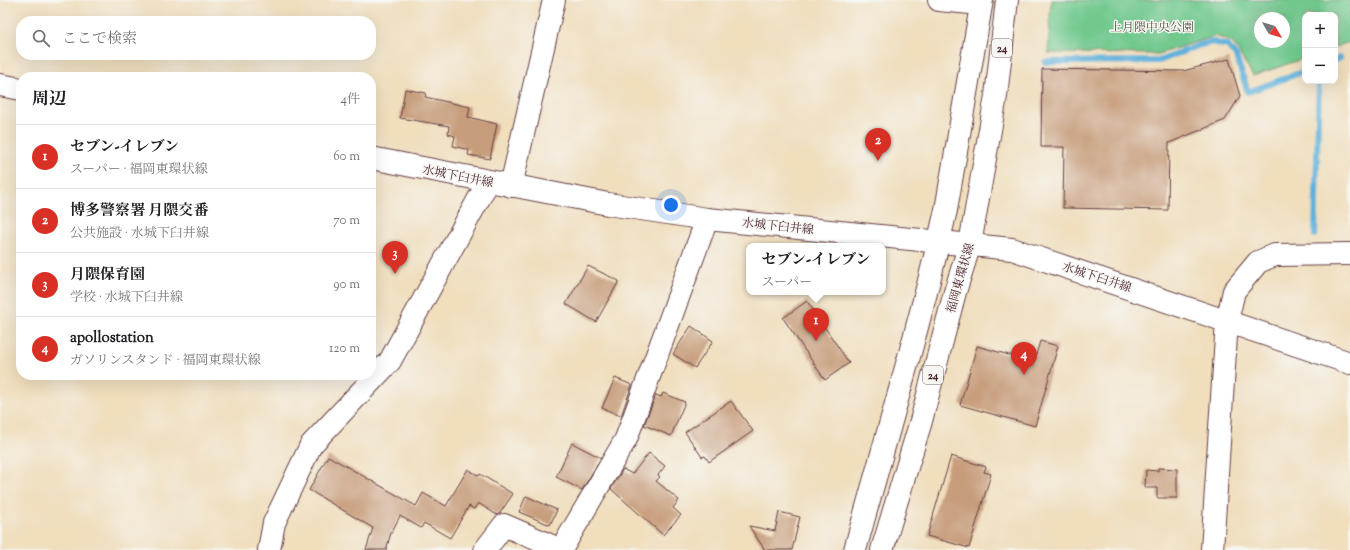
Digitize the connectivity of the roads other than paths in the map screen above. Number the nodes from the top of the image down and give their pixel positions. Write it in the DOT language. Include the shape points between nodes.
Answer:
graph roads {
  1 [pos="554,0"];
  2 [pos="939,0"];
  3 [pos="1008,0"];
  4 [pos="981,2"];
  5 [pos="0,85"];
  6 [pos="16,89"];
  7 [pos="376,159"];
  8 [pos="488,182"];
  9 [pos="510,186"];
  10 [pos="707,219"];
  11 [pos="939,242"];
  12 [pos="970,244"];
  13 [pos="1350,254"];
  14 [pos="1226,320"];
  15 [pos="1350,363"];
  16 [pos="376,376"];
  17 [pos="372,380"];
  18 [pos="269,550"];
  19 [pos="485,550"];
  20 [pos="855,550"];
  21 [pos="882,550"];
  22 [pos="1212,550"];
  1 -- 9 [label="main road"];
  2 -- 4 [label="main road"];
  3 -- 12 [label="main road, 福岡東環状線 / 24" via="996,96"];
  4 -- 11 [label="main road, 24"];
  5 -- 6 [label="main road"];
  7 -- 8 [label="main road, 水城下臼井線"];
  8 -- 9 [label="main road, 水城下臼井線"];
  8 -- 16 [label="main road" via="390,361"];
  9 -- 10 [label="main road, 水城下臼井線"];
  10 -- 11 [label="main road, 水城下臼井線"];
  10 -- 19 [label="main road" via="626,438 561,550 504,524"];
  11 -- 12 [label="main road, 水城下臼井線"];
  11 -- 20 [label="main road, 24"];
  12 -- 14 [label="main road, 水城下臼井線" via="1012,249"];
  12 -- 21 [label="main road, 福岡東環状線 / 24"];
  13 -- 14 [label="main road" via="1275,255 1258,262 1234,291"];
  14 -- 15 [label="main road, 水城下臼井線"];
  14 -- 22 [label="main road"];
  17 -- 18 [label="main road" via="311,446 274,523"];
}
